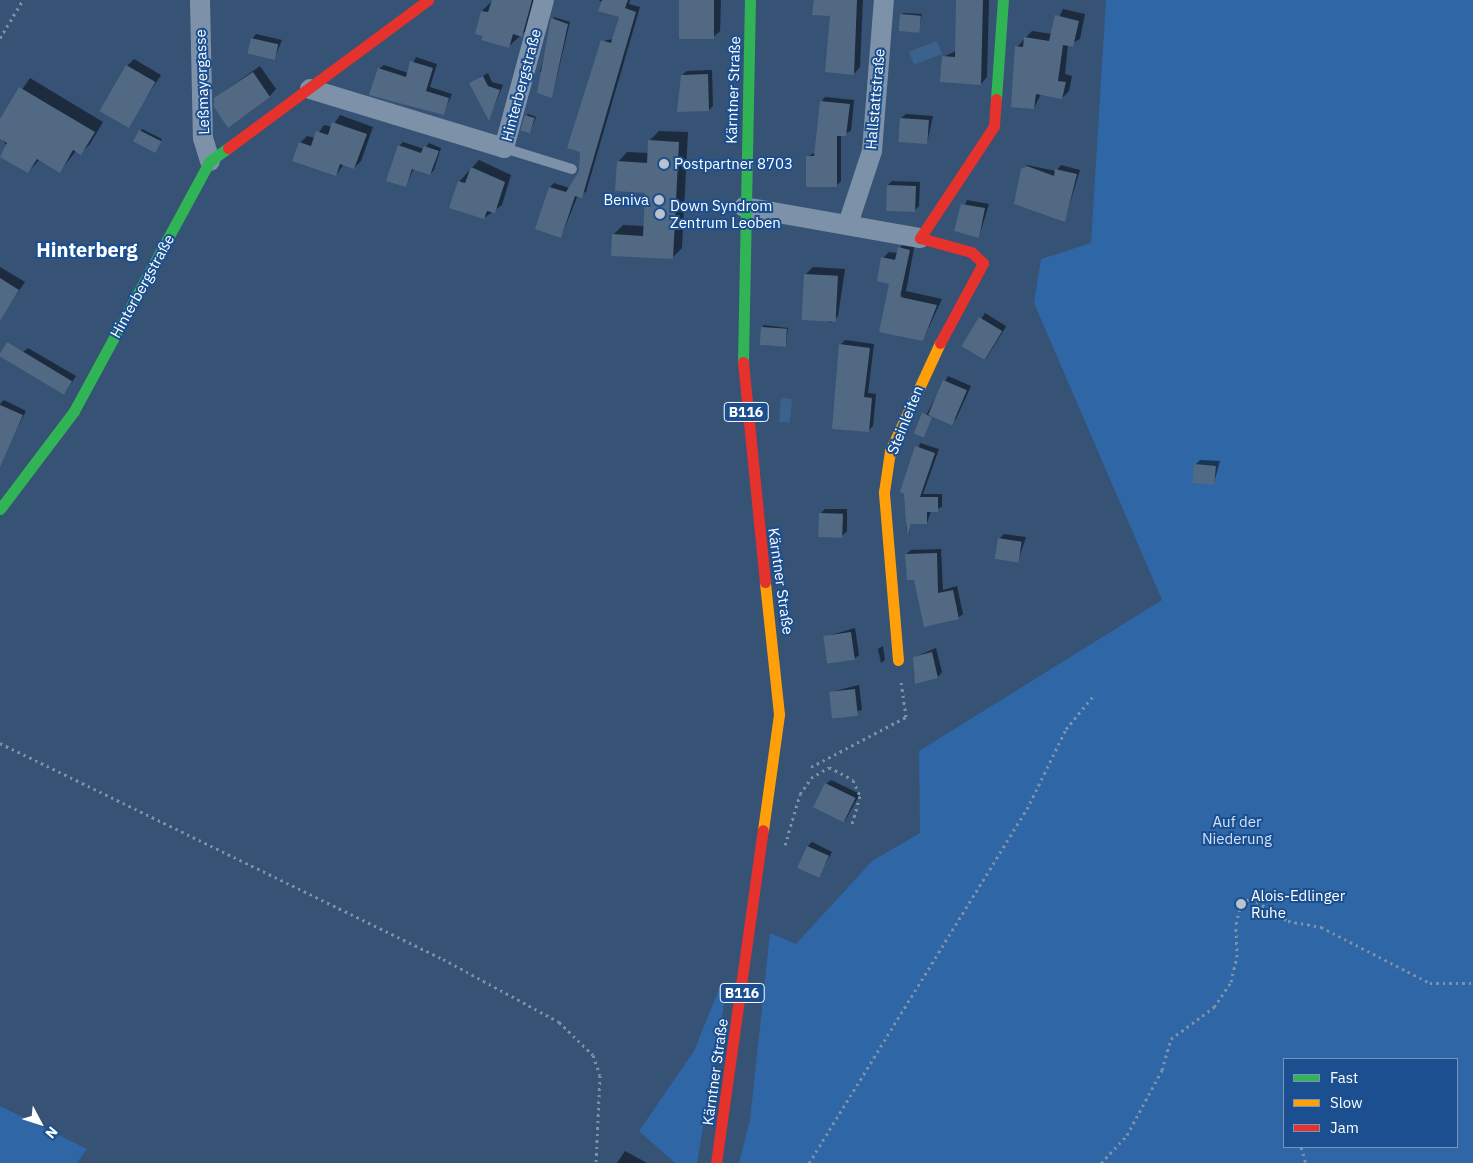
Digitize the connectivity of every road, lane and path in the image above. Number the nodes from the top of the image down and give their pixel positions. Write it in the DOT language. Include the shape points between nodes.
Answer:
graph roads {
  1 [pos="23,0"];
  2 [pos="205,0"];
  3 [pos="428,0"];
  4 [pos="544,0"];
  5 [pos="750,0"];
  6 [pos="884,0"];
  7 [pos="1003,0"];
  8 [pos="0,38"];
  9 [pos="310,90"];
  10 [pos="504,148"];
  11 [pos="210,161"];
  12 [pos="572,169"];
  13 [pos="744,207"];
  14 [pos="848,224"];
  15 [pos="920,238"];
  16 [pos="0,509"];
  17 [pos="898,660"];
  18 [pos="1095,694"];
  19 [pos="0,743"];
  20 [pos="812,767"];
  21 [pos="852,824"];
  22 [pos="783,850"];
  23 [pos="1473,983"];
  24 [pos="1301,1148"];
  25 [pos="596,1163"];
  26 [pos="716,1163"];
  27 [pos="808,1163"];
  28 [pos="1101,1163"];
  29 [pos="1306,1163"];
  1 -- 8 [label="path"];
  2 -- 11 [label="street, Leßmayergasse" via="203,138"];
  3 -- 9 [label="street, Hinterbergstraße"];
  4 -- 10 [label="street, Hinterbergstraße"];
  5 -- 13 [label="street, Kärntner Straße / B116"];
  6 -- 14 [label="street, Hallstattstraße" via="872,151"];
  7 -- 15 [label="street" via="994,126"];
  9 -- 10 [label="street, Hinterbergstraße"];
  9 -- 11 [label="street, Hinterbergstraße"];
  10 -- 12 [label="lane"];
  11 -- 16 [label="street, Hinterbergstraße" via="74,411"];
  13 -- 14 [label="street, Steinleiten"];
  13 -- 26 [label="street, Kärntner Straße / B116" via="742,355 757,522 777,657 779,714"];
  14 -- 15 [label="street, Steinleiten"];
  15 -- 17 [label="street, Steinleiten" via="971,252 983,264 912,397 890,451 884,492"];
  17 -- 20 [label="path" via="906,717"];
  18 -- 27 [label="path" via="1066,729 1028,810"];
  19 -- 25 [label="path" via="444,960 559,1022 593,1055 600,1075"];
  21 -- 22 [label="path" via="860,796 853,780 829,767 811,778 800,794"];
  23 -- 28 [label="path" via="1430,983 1321,927 1288,921 1251,898 1241,904 1236,924 1237,957 1231,982 1214,1007 1171,1039 1162,1070 1127,1134"];
  24 -- 29 [label="path"];
}
